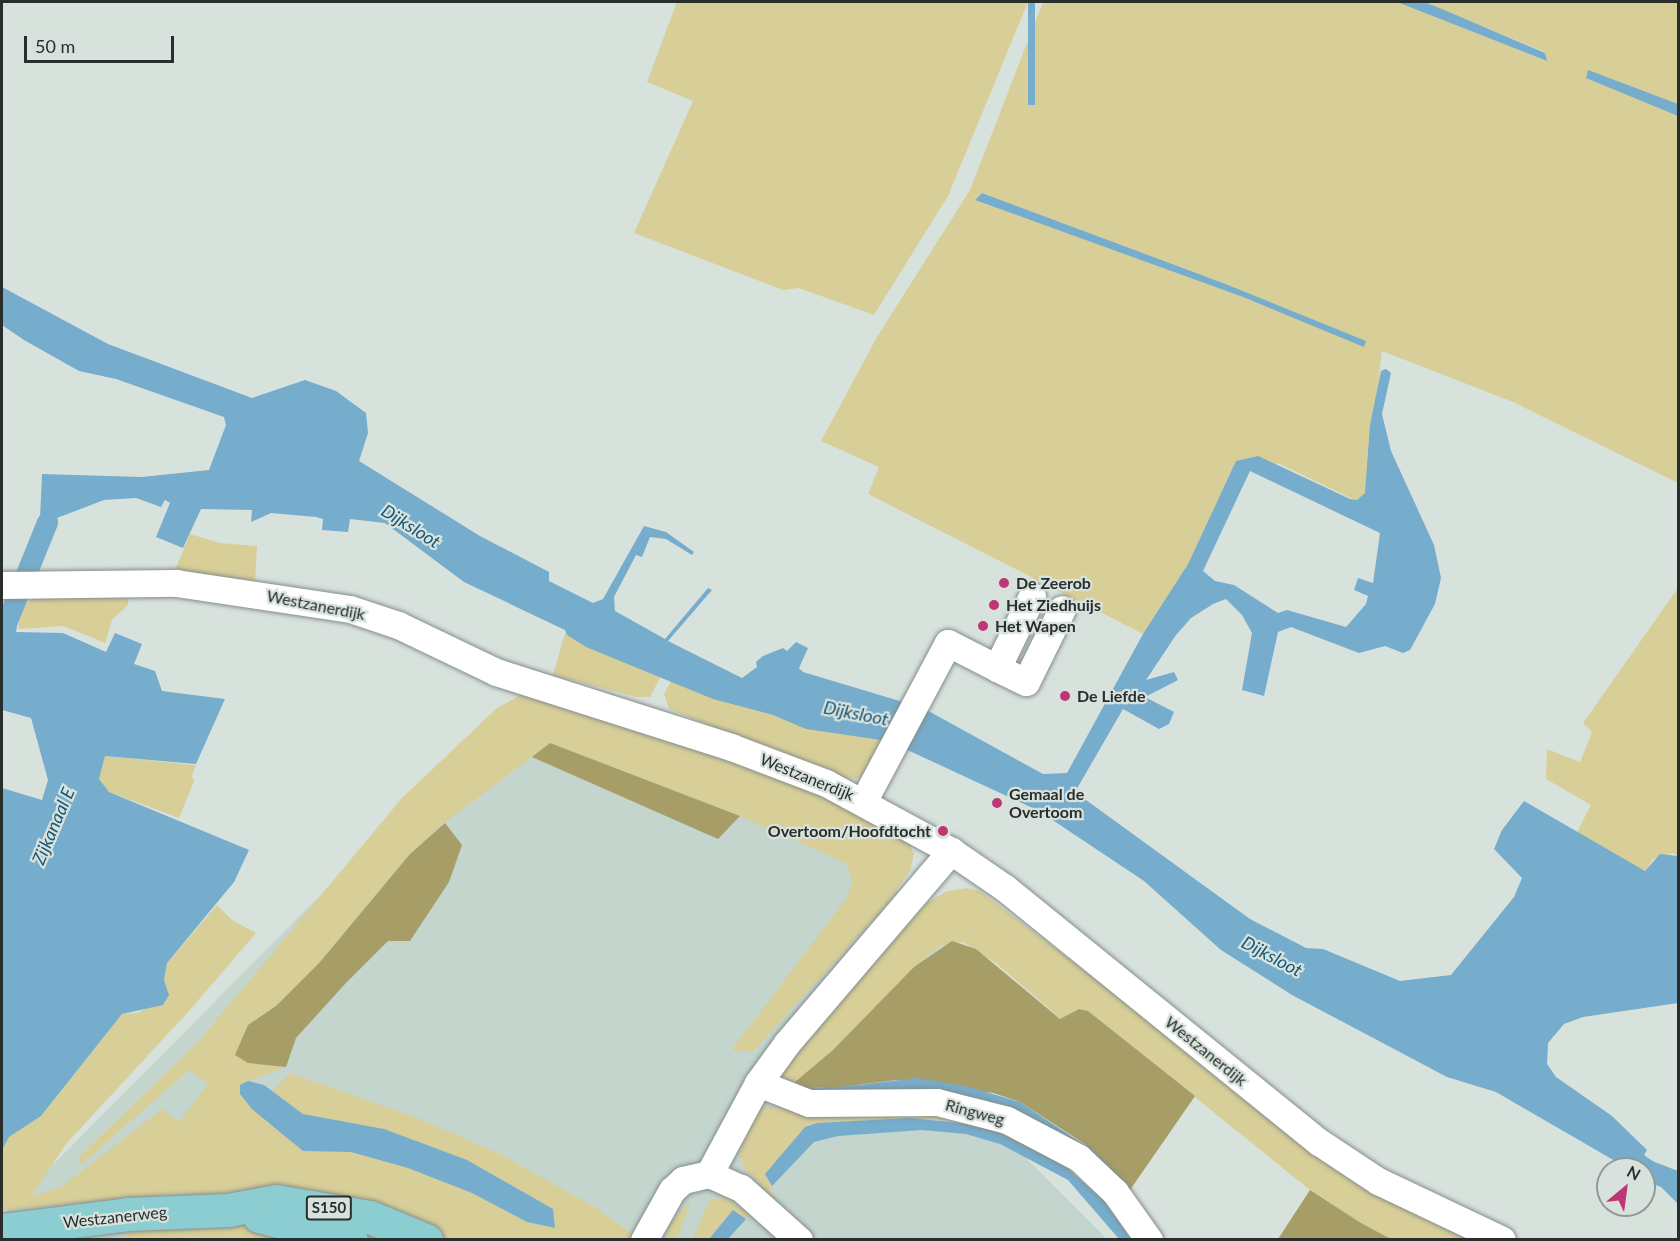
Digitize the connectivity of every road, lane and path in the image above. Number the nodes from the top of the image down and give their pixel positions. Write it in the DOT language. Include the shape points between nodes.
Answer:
graph roads {
  1 [pos="13,587"];
  2 [pos="1032,596"];
  3 [pos="1062,609"];
  4 [pos="997,668"];
  5 [pos="864,800"];
  6 [pos="951,851"];
  7 [pos="758,1083"];
  8 [pos="709,1174"];
  9 [pos="228,1209"];
  10 [pos="2,1230"];
  11 [pos="652,1233"];
  12 [pos="351,1239"];
  13 [pos="426,1239"];
  14 [pos="799,1239"];
  15 [pos="1149,1239"];
  16 [pos="1502,1239"];
  1 -- 5 [label="street, Westzanerdijk" via="176,584 351,609 398,625 496,672 731,747"];
  2 -- 4 [label="street"];
  3 -- 4 [label="street" via="1026,682"];
  4 -- 5 [label="street" via="948,643"];
  5 -- 6 [label="street, Westzanerdijk"];
  6 -- 7 [label="street" via="794,1034"];
  6 -- 16 [label="street, Westzanerdijk" via="1069,938 1319,1142 1378,1181"];
  7 -- 8 [label="street"];
  7 -- 15 [label="street, Ringweg" via="809,1103 937,1102 1007,1120 1079,1158 1115,1192"];
  8 -- 11 [label="street" via="682,1180 672,1190"];
  8 -- 14 [label="street" via="741,1188"];
  9 -- 10 [label="main road, Westzanerweg / S150" via="128,1214"];
  9 -- 12 [label="main road, Westzanerweg / S150"];
  9 -- 13 [label="main road, Westzanerweg / S150" via="276,1201 311,1204 369,1217"];
}
